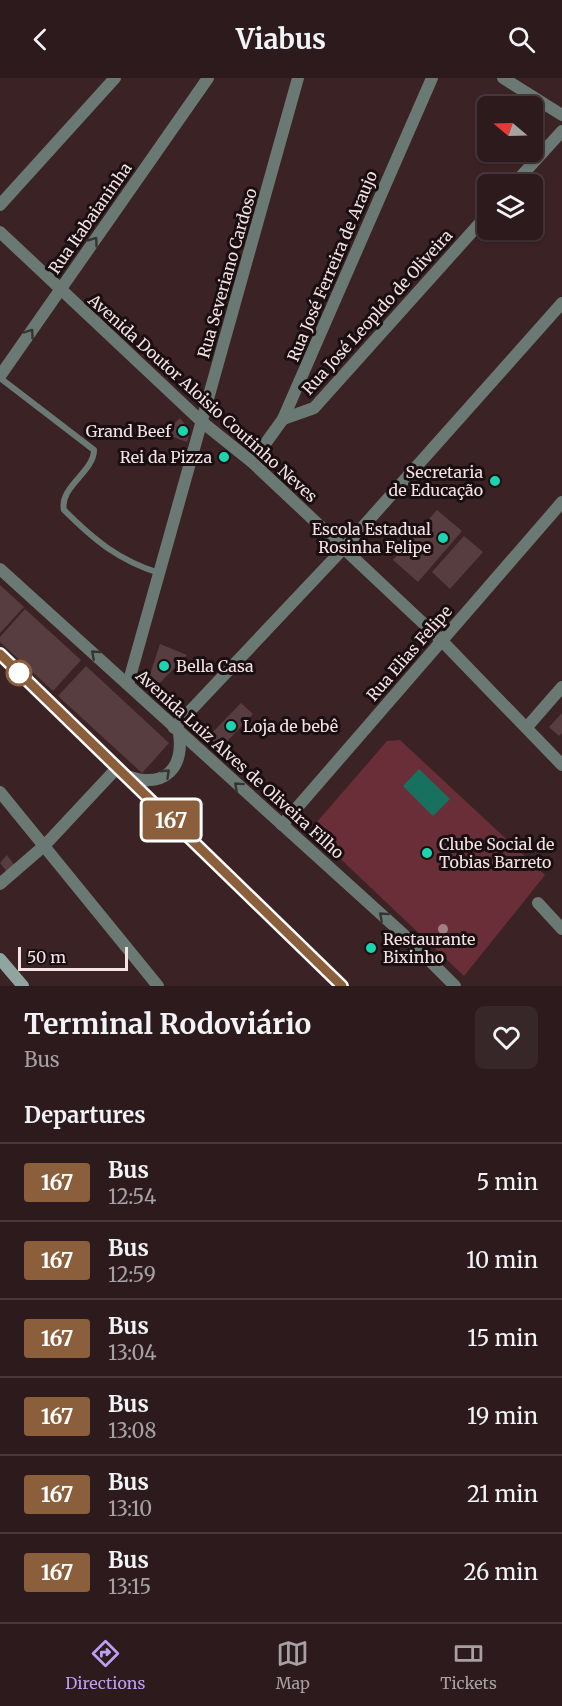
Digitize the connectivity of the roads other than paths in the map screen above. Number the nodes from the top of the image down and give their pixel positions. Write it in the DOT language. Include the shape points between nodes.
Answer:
graph roads {
  1 [pos="115,78"];
  2 [pos="208,78"];
  3 [pos="298,78"];
  4 [pos="432,78"];
  5 [pos="503,78"];
  6 [pos="562,115"];
  7 [pos="562,131"];
  8 [pos="523,174"];
  9 [pos="0,205"];
  10 [pos="477,226"];
  11 [pos="0,232"];
  12 [pos="60,289"];
  13 [pos="562,303"];
  14 [pos="0,377"];
  15 [pos="283,419"];
  16 [pos="202,422"];
  17 [pos="252,462"];
  18 [pos="562,502"];
  19 [pos="343,549"];
  20 [pos="0,569"];
  21 [pos="160,573"];
  22 [pos="442,641"];
  23 [pos="0,654"];
  24 [pos="128,684"];
  25 [pos="562,687"];
  26 [pos="527,727"];
  27 [pos="176,730"];
  28 [pos="562,765"];
  29 [pos="121,772"];
  30 [pos="0,792"];
  31 [pos="282,825"];
  32 [pos="45,846"];
  33 [pos="0,884"];
  34 [pos="538,903"];
  35 [pos="562,929"];
  36 [pos="0,959"];
  37 [pos="334,984"];
  38 [pos="23,986"];
  39 [pos="158,986"];
  40 [pos="455,986"];
  1 -- 9 [label="street"];
  12 -- 2 [label="street, Rua Itabaianinha, one-way"];
  3 -- 16 [label="street, Rua Severiano Cardoso"];
  4 -- 15 [label="street, Rua José Ferreira de Araujo"];
  5 -- 6 [label="street"];
  7 -- 8 [label="street"];
  10 -- 15 [label="street, Rua José Leopldo de Oliveira" via="314,408"];
  11 -- 12 [label="street, Avenida Doutor Aloisio Coutinho Neves"];
  14 -- 12 [label="street, Rua Itabaianinha, one-way"];
  12 -- 16 [label="street, Avenida Doutor Aloisio Coutinho Neves"];
  13 -- 19 [label="street"];
  14 -- 21 [label="lane" via="94,450 92,460 66,495 64,510 109,551"];
  15 -- 17 [label="street, Rua José Ferreira de Araujo"];
  16 -- 17 [label="street, Avenida Doutor Aloisio Coutinho Neves"];
  16 -- 21 [label="street, Rua Severiano Cardoso"];
  17 -- 19 [label="street, Avenida Doutor Aloisio Coutinho Neves"];
  18 -- 22 [label="street, Rua Elias Felipe"];
  19 -- 22 [label="street, Avenida Doutor Aloisio Coutinho Neves"];
  19 -- 27 [label="street"];
  24 -- 20 [label="street, Avenida Luiz Alves de Oliveira Filho, one-way"];
  21 -- 24 [label="street, Rua Severiano Cardoso"];
  22 -- 26 [label="street, Avenida Doutor Aloisio Coutinho Neves"];
  22 -- 31 [label="street, Rua Elias Felipe"];
  23 -- 29 [label="street"];
  24 -- 27 [label="street, Avenida Luiz Alves de Oliveira Filho"];
  25 -- 26 [label="street"];
  26 -- 28 [label="street, Avenida Doutor Aloisio Coutinho Neves"];
  29 -- 27 [label="street, one-way" via="150,783 164,776 182,751"];
  31 -- 27 [label="street, Avenida Luiz Alves de Oliveira Filho, one-way"];
  29 -- 32 [label="street"];
  29 -- 37 [label="street"];
  30 -- 32 [label="street"];
  40 -- 31 [label="street, Avenida Luiz Alves de Oliveira Filho, one-way"];
  32 -- 33 [label="street"];
  32 -- 39 [label="street"];
  34 -- 35 [label="street"];
  36 -- 38 [label="street"];
}
